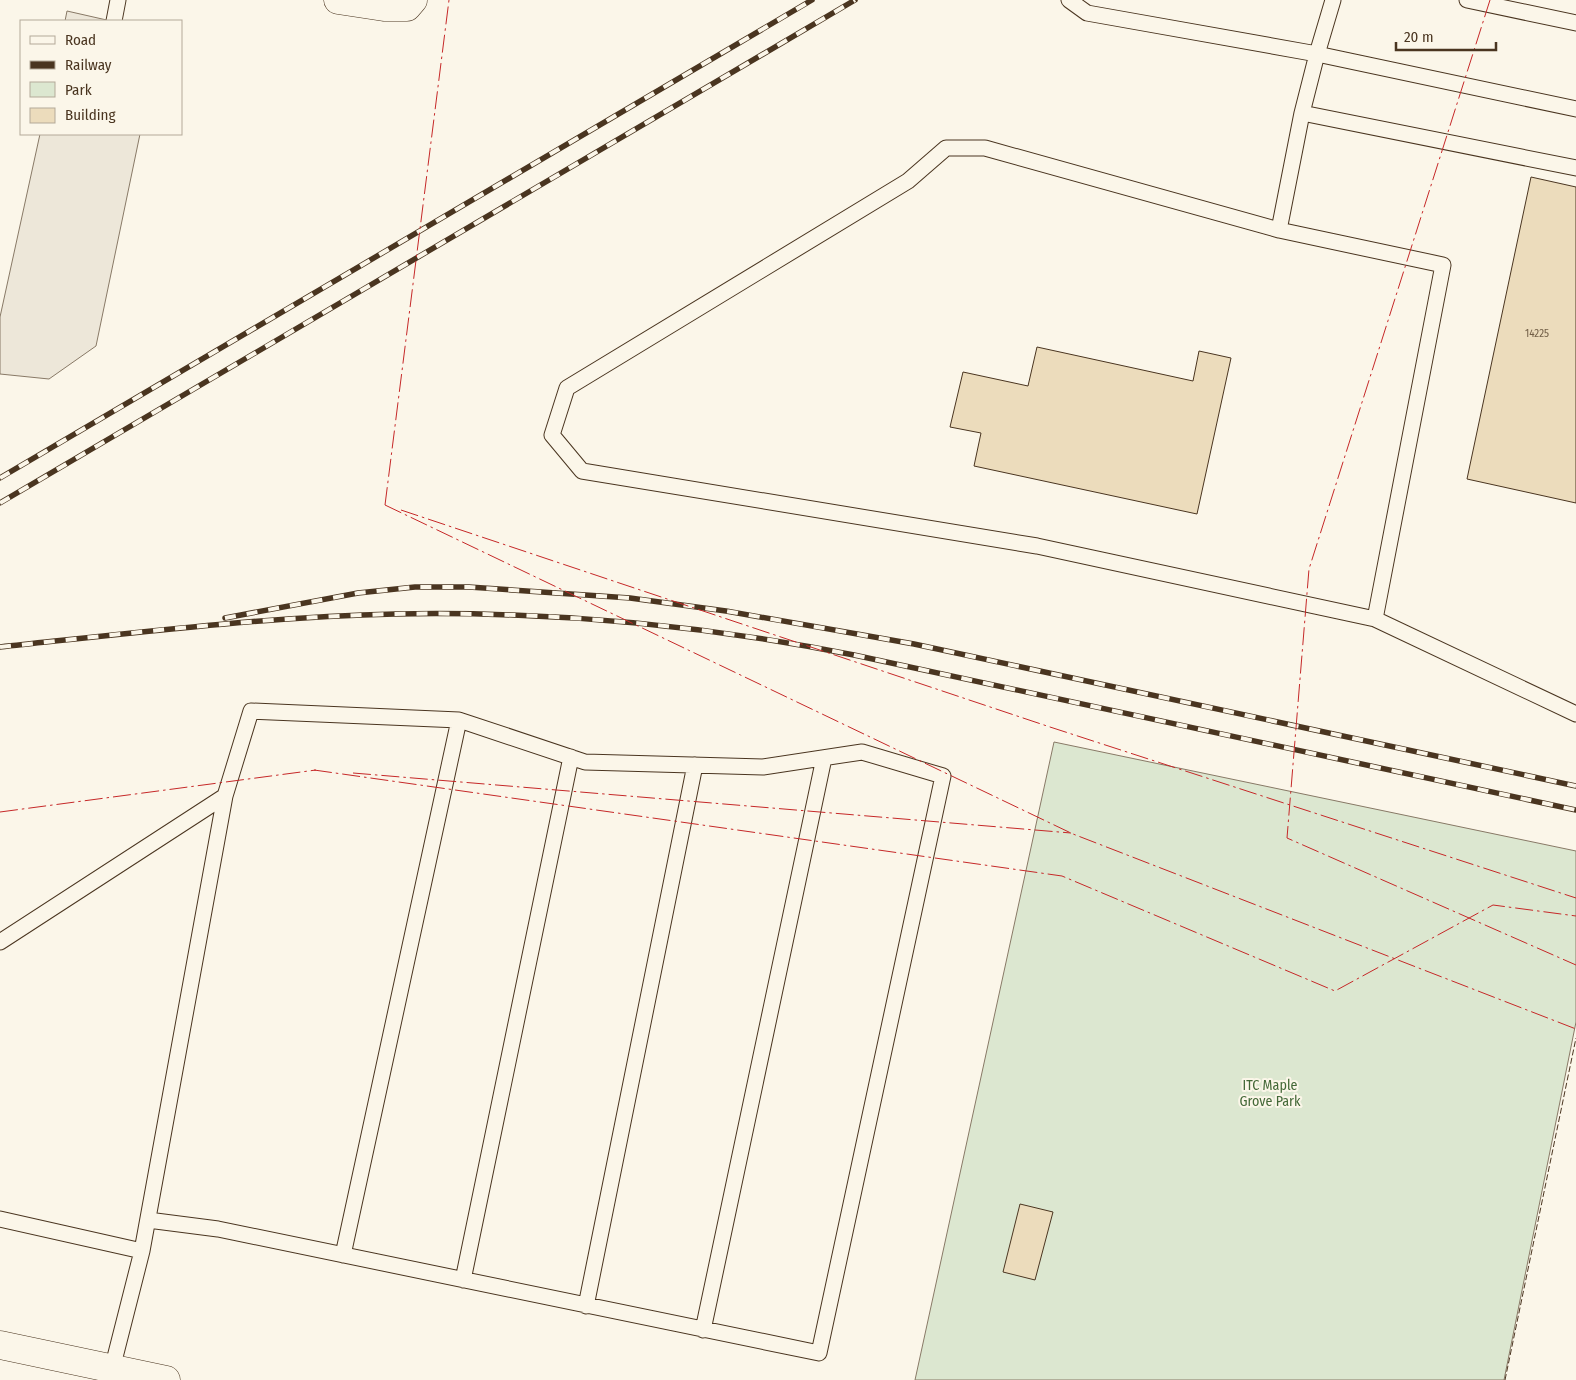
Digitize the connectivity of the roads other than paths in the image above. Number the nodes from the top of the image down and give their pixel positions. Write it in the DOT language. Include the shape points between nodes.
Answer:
graph roads {
  1 [pos="118,0"];
  2 [pos="338,0"];
  3 [pos="413,0"];
  4 [pos="1069,0"];
  5 [pos="1333,0"];
  6 [pos="1467,0"];
  7 [pos="114,20"];
  8 [pos="1576,23"];
  9 [pos="1317,54"];
  10 [pos="1576,109"];
  11 [pos="1302,113"];
  12 [pos="1576,168"];
  13 [pos="1278,230"];
  14 [pos="1375,619"];
  15 [pos="1576,714"];
  16 [pos="459,720"];
  17 [pos="572,757"];
  18 [pos="824,758"];
  19 [pos="695,765"];
  20 [pos="226,796"];
  21 [pos="0,942"];
  22 [pos="0,1219"];
  23 [pos="148,1220"];
  24 [pos="142,1251"];
  25 [pos="343,1255"];
  26 [pos="463,1280"];
  27 [pos="586,1306"];
  28 [pos="703,1330"];
  29 [pos="0,1345"];
  30 [pos="111,1374"];
  31 [pos="166,1380"];
  1 -- 7 [label="lane"];
  2 -- 3 [label="street" via="384,7 407,7"];
  4 -- 9 [label="lane" via="1087,13"];
  5 -- 9 [label="lane"];
  6 -- 8 [label="lane"];
  9 -- 10 [label="lane"];
  9 -- 11 [label="lane"];
  11 -- 12 [label="lane"];
  11 -- 13 [label="lane"];
  13 -- 14 [label="lane" via="1443,265"];
  13 -- 14 [label="lane" via="985,148 946,148 908,181 567,388 552,435 582,471 1037,546"];
  14 -- 15 [label="lane"];
  16 -- 17 [label="lane"];
  16 -- 20 [label="lane" via="251,712"];
  16 -- 25 [label="lane"];
  17 -- 19 [label="lane" via="585,762"];
  17 -- 26 [label="lane"];
  18 -- 19 [label="lane" via="763,767"];
  18 -- 28 [label="lane"];
  18 -- 28 [label="lane" via="862,752 943,776 819,1353"];
  19 -- 27 [label="lane"];
  20 -- 21 [label="lane"];
  20 -- 23 [label="lane"];
  22 -- 24 [label="lane"];
  23 -- 24 [label="lane"];
  23 -- 25 [label="lane" via="218,1229"];
  24 -- 30 [label="lane"];
  25 -- 26 [label="lane"];
  26 -- 27 [label="lane"];
  27 -- 28 [label="lane"];
  29 -- 30 [label="street"];
  30 -- 31 [label="street"];
}
